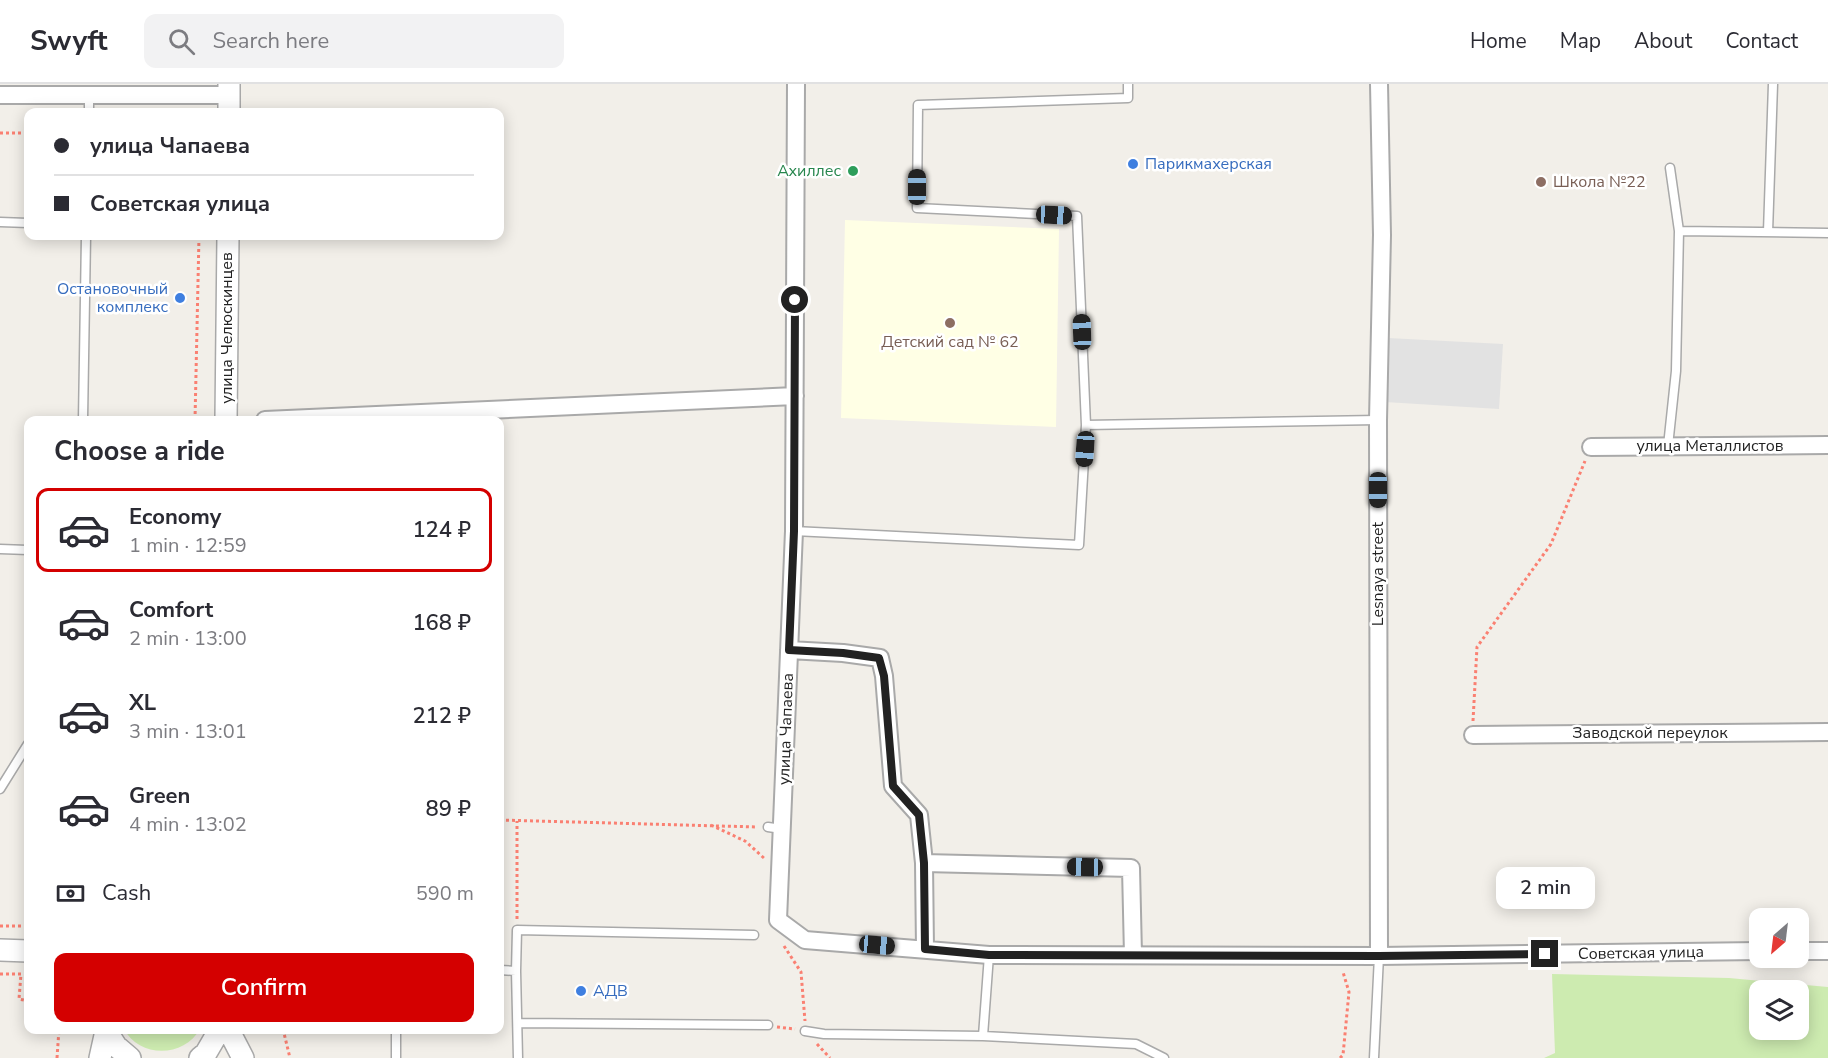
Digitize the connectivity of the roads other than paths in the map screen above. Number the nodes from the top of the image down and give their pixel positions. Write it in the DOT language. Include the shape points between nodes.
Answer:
graph roads {
  1 [pos="796,84"];
  2 [pos="1128,84"];
  3 [pos="1379,84"];
  4 [pos="1773,84"];
  5 [pos="89,94"];
  6 [pos="0,95"];
  7 [pos="229,97"];
  8 [pos="89,108"];
  9 [pos="1670,168"];
  10 [pos="0,222"];
  11 [pos="24,223"];
  12 [pos="1679,231"];
  13 [pos="1768,232"];
  14 [pos="1828,233"];
  15 [pos="86,240"];
  16 [pos="228,240"];
  17 [pos="795,396"];
  18 [pos="83,416"];
  19 [pos="226,416"];
  20 [pos="353,416"];
  21 [pos="1378,420"];
  22 [pos="1086,425"];
  23 [pos="1828,445"];
  24 [pos="1668,446"];
  25 [pos="1591,447"];
  26 [pos="794,531"];
  27 [pos="0,549"];
  28 [pos="24,550"];
  29 [pos="789,650"];
  30 [pos="1828,732"];
  31 [pos="1473,735"];
  32 [pos="24,750"];
  33 [pos="0,789"];
  34 [pos="924,863"];
  35 [pos="754,935"];
  36 [pos="805,940"];
  37 [pos="925,949"];
  38 [pos="0,950"];
  39 [pos="24,951"];
  40 [pos="1749,951"];
  41 [pos="1809,951"];
  42 [pos="1828,951"];
  43 [pos="989,955"];
  44 [pos="1132,955"];
  45 [pos="1379,956"];
  46 [pos="504,970"];
  47 [pos="516,971"];
  48 [pos="519,1023"];
  49 [pos="768,1025"];
  50 [pos="805,1030"];
  51 [pos="105,1034"];
  52 [pos="108,1034"];
  53 [pos="217,1034"];
  54 [pos="231,1034"];
  55 [pos="396,1034"];
  56 [pos="983,1036"];
  57 [pos="100,1058"];
  58 [pos="130,1058"];
  59 [pos="200,1058"];
  60 [pos="243,1058"];
  61 [pos="396,1058"];
  62 [pos="518,1058"];
  63 [pos="1164,1058"];
  64 [pos="1374,1058"];
  1 -- 17 [label="street, улица Чапаева"];
  2 -- 22 [label="lane" via="1128,98 918,105 917,208 1077,216"];
  3 -- 21 [label="street, Lesnaya street" via="1382,235"];
  4 -- 13 [label="lane"];
  5 -- 6 [label="street"];
  5 -- 7 [label="street"];
  5 -- 8 [label="lane"];
  9 -- 12 [label="lane"];
  10 -- 11 [label="lane"];
  12 -- 13 [label="lane"];
  12 -- 24 [label="lane" via="1676,371"];
  13 -- 14 [label="lane"];
  15 -- 18 [label="lane"];
  16 -- 19 [label="street, улица Челюскинцев"];
  17 -- 20 [label="street"];
  17 -- 26 [label="street, улица Чапаева"];
  21 -- 22 [label="lane"];
  21 -- 45 [label="street, Lesnaya street"];
  22 -- 26 [label="lane" via="1079,545"];
  23 -- 24 [label="street, улица Металлистов"];
  24 -- 25 [label="street, улица Металлистов"];
  26 -- 29 [label="street, улица Чапаева"];
  27 -- 28 [label="lane"];
  29 -- 34 [label="street" via="879,658 884,676 893,786 919,815"];
  29 -- 36 [label="street, улица Чапаева" via="776,826 778,920"];
  30 -- 31 [label="street, Заводской переулок"];
  32 -- 33 [label="lane"];
  34 -- 37 [label="street"];
  34 -- 44 [label="street" via="1131,868"];
  35 -- 47 [label="lane" via="517,930"];
  36 -- 37 [label="street, Советская улица"];
  37 -- 43 [label="street, Советская улица"];
  38 -- 39 [label="street"];
  40 -- 45 [label="street, Советская улица"];
  41 -- 42 [label="street"];
  43 -- 44 [label="street, Советская улица"];
  43 -- 56 [label="lane"];
  44 -- 45 [label="street, Советская улица"];
  45 -- 64 [label="lane"];
  46 -- 47 [label="lane"];
  47 -- 48 [label="lane"];
  48 -- 49 [label="lane"];
  48 -- 62 [label="lane"];
  50 -- 56 [label="lane" via="824,1034"];
  51 -- 57 [label="street"];
  52 -- 58 [label="street"];
  53 -- 59 [label="street"];
  54 -- 60 [label="street"];
  55 -- 61 [label="lane"];
  56 -- 63 [label="lane" via="1136,1044"];
}
